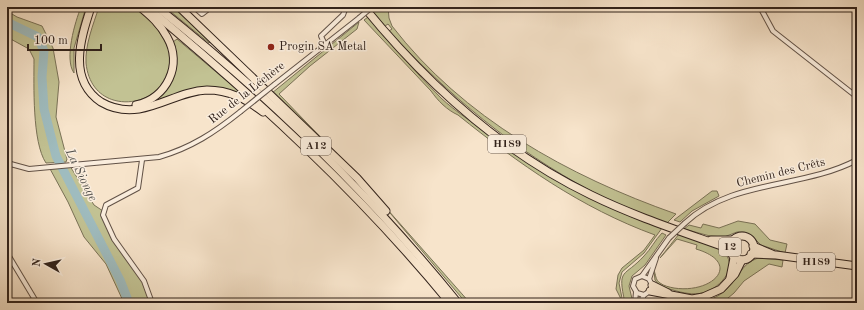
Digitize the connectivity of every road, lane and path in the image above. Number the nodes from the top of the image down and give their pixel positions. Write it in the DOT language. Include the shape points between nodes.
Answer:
graph roads {
  1 [pos="91,7"];
  2 [pos="95,7"];
  3 [pos="140,7"];
  4 [pos="147,7"];
  5 [pos="157,7"];
  6 [pos="179,7"];
  7 [pos="194,7"];
  8 [pos="211,7"];
  9 [pos="346,7"];
  10 [pos="364,7"];
  11 [pos="372,7"];
  12 [pos="760,7"];
  13 [pos="325,45"];
  14 [pos="857,97"];
  15 [pos="288,129"];
  16 [pos="142,160"];
  17 [pos="857,160"];
  18 [pos="7,163"];
  19 [pos="707,240"];
  20 [pos="732,240"];
  21 [pos="753,246"];
  22 [pos="730,249"];
  23 [pos="7,253"];
  24 [pos="657,254"];
  25 [pos="751,254"];
  26 [pos="776,255"];
  27 [pos="734,258"];
  28 [pos="742,260"];
  29 [pos="857,266"];
  30 [pos="642,276"];
  31 [pos="730,278"];
  32 [pos="649,287"];
  33 [pos="636,292"];
  34 [pos="37,303"];
  35 [pos="152,303"];
  36 [pos="450,303"];
  37 [pos="458,303"];
  38 [pos="464,303"];
  39 [pos="635,303"];
  40 [pos="640,303"];
  1 -- 15 [label="highway" via="81,42 79,66 87,88 103,103 119,109 135,110 192,92 219,91 247,101"];
  2 -- 3 [label="highway" via="84,47 86,77 91,87 102,97 114,104 127,106 144,103 156,96 167,84 173,67 173,53 168,38 153,18"];
  4 -- 15 [label="highway, A12"];
  5 -- 37 [label="highway, A12" via="219,58 324,154 380,212"];
  6 -- 38 [label="highway" via="357,178"];
  7 -- 8 [label="street" via="202,14"];
  9 -- 13 [label="street" via="343,16 321,36"];
  10 -- 19 [label="highway, H189" via="434,84 518,151 590,195 643,218"];
  11 -- 13 [label="street, Rue de la Léchère, bridge"];
  12 -- 14 [label="street" via="773,31"];
  13 -- 16 [label="street, Rue de la Léchère, bridge" via="218,130 188,147"];
  15 -- 36 [label="highway, A12" via="376,218"];
  16 -- 18 [label="street, Rue de la Léchère" via="29,169"];
  16 -- 35 [label="street" via="138,188 106,205 102,213 114,239 144,281"];
  17 -- 24 [label="street, Chemin des Crêts, bridge" via="818,175 761,186 705,208 669,238"];
  19 -- 20 [label="highway, 12"];
  19 -- 22 [label="highway, 12"];
  20 -- 21 [label="highway, 12" via="743,236 751,240"];
  20 -- 22 [label="highway, 12"];
  21 -- 25 [label="highway, 12"];
  21 -- 26 [label="highway, 12"];
  22 -- 27 [label="highway, 12"];
  23 -- 34 [label="street"];
  24 -- 30 [label="street, Chemin des Crêts"];
  24 -- 32 [label="street, Chemin des Crêts"];
  25 -- 26 [label="highway, 12"];
  25 -- 28 [label="highway, 12"];
  26 -- 29 [label="highway, H189"];
  27 -- 28 [label="highway, 12"];
  27 -- 31 [label="highway"];
  28 -- 31 [label="highway"];
  30 -- 32 [label="street"];
  30 -- 33 [label="street, Chemin des Crêts" via="634,282"];
  31 -- 32 [label="highway" via="721,289 692,299"];
  32 -- 33 [label="street"];
  32 -- 40 [label="street, Chemin des Crêts"];
  33 -- 39 [label="street, Chemin des Crêts"];
}
